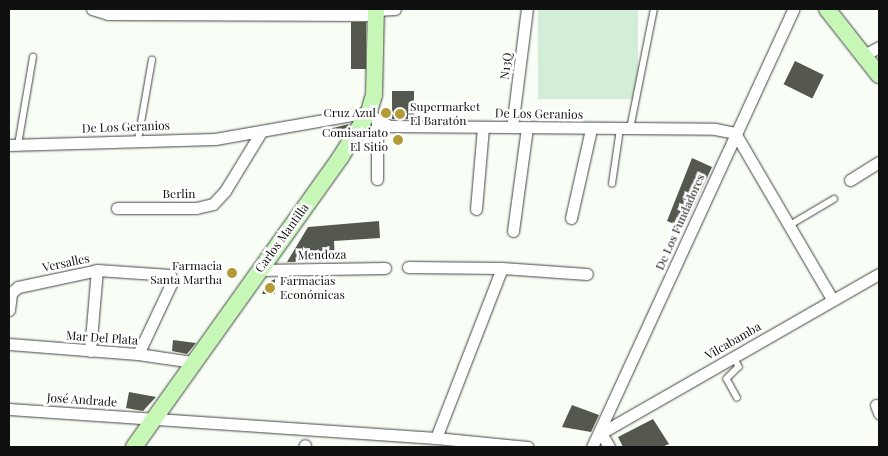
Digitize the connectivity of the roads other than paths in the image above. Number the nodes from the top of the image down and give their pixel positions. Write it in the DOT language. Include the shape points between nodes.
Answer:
graph roads {
  1 [pos="92,9"];
  2 [pos="395,9"];
  3 [pos="527,9"];
  4 [pos="654,9"];
  5 [pos="794,9"];
  6 [pos="827,9"];
  7 [pos="176,11"];
  8 [pos="228,11"];
  9 [pos="376,11"];
  10 [pos="280,12"];
  11 [pos="879,47"];
  12 [pos="864,55"];
  13 [pos="33,57"];
  14 [pos="152,60"];
  15 [pos="879,75"];
  16 [pos="373,116"];
  17 [pos="483,127"];
  18 [pos="512,127"];
  19 [pos="527,128"];
  20 [pos="591,128"];
  21 [pos="625,129"];
  22 [pos="261,132"];
  23 [pos="735,133"];
  24 [pos="138,140"];
  25 [pos="13,145"];
  26 [pos="879,162"];
  27 [pos="378,179"];
  28 [pos="850,180"];
  29 [pos="612,184"];
  30 [pos="834,199"];
  31 [pos="117,208"];
  32 [pos="476,209"];
  33 [pos="572,218"];
  34 [pos="790,225"];
  35 [pos="513,231"];
  36 [pos="408,267"];
  37 [pos="385,268"];
  38 [pos="502,268"];
  39 [pos="97,270"];
  40 [pos="259,270"];
  41 [pos="587,274"];
  42 [pos="878,278"];
  43 [pos="832,299"];
  44 [pos="9,310"];
  45 [pos="9,344"];
  46 [pos="90,351"];
  47 [pos="138,354"];
  48 [pos="734,357"];
  49 [pos="193,362"];
  50 [pos="737,397"];
  51 [pos="9,409"];
  52 [pos="153,418"];
  53 [pos="601,433"];
  54 [pos="436,438"];
  55 [pos="134,447"];
  56 [pos="528,447"];
  57 [pos="592,447"];
  58 [pos="610,447"];
  1 -- 7 [label="street" via="108,14"];
  2 -- 9 [label="street"];
  3 -- 18 [label="street, N13Q"];
  4 -- 21 [label="lane"];
  5 -- 23 [label="street, De Los Fundadores"];
  6 -- 12 [label="street"];
  7 -- 8 [label="street"];
  8 -- 10 [label="street"];
  9 -- 10 [label="street"];
  9 -- 16 [label="street, Carlos Mantilla"];
  11 -- 12 [label="street"];
  12 -- 15 [label="street"];
  13 -- 25 [label="lane"];
  14 -- 24 [label="lane"];
  16 -- 17 [label="street, De Los Geranios" via="390,126"];
  16 -- 22 [label="street, De Los Geranios"];
  16 -- 27 [label="street"];
  16 -- 40 [label="street, Carlos Mantilla"];
  17 -- 18 [label="street, De Los Geranios"];
  17 -- 32 [label="street"];
  18 -- 19 [label="street, De Los Geranios"];
  19 -- 20 [label="street, De Los Geranios"];
  19 -- 35 [label="street"];
  20 -- 21 [label="street, De Los Geranios"];
  20 -- 33 [label="street"];
  21 -- 23 [label="street, De Los Geranios" via="715,129"];
  21 -- 29 [label="lane"];
  22 -- 24 [label="street, De Los Geranios" via="215,139"];
  22 -- 31 [label="street, Berlin" via="225,191 213,204 196,208"];
  23 -- 34 [label="street"];
  23 -- 53 [label="street, De Los Fundadores"];
  24 -- 25 [label="street, De Los Geranios"];
  26 -- 28 [label="street"];
  30 -- 34 [label="lane"];
  34 -- 43 [label="street"];
  36 -- 38 [label="street"];
  37 -- 40 [label="street, Mendoza"];
  38 -- 41 [label="street"];
  38 -- 54 [label="street"];
  39 -- 44 [label="street, Versalles" via="18,287 11,293"];
  39 -- 46 [label="street"];
  39 -- 47 [label="street, Versalles" via="170,275 171,284"];
  40 -- 49 [label="street, Carlos Mantilla"];
  42 -- 43 [label="street, Vilcabamba"];
  43 -- 48 [label="street, Vilcabamba"];
  45 -- 46 [label="street, Mar Del Plata"];
  46 -- 47 [label="street, Mar Del Plata"];
  47 -- 49 [label="street, Mar Del Plata"];
  48 -- 50 [label="lane" via="739,367 727,379"];
  48 -- 53 [label="street, Vilcabamba"];
  49 -- 52 [label="street, Carlos Mantilla"];
  51 -- 52 [label="street, José Andrade"];
  52 -- 54 [label="street, José Andrade"];
  52 -- 55 [label="street, Carlos Mantilla"];
  53 -- 57 [label="street, De Los Fundadores"];
  53 -- 58 [label="street"];
  54 -- 56 [label="street, José Andrade"];
}
